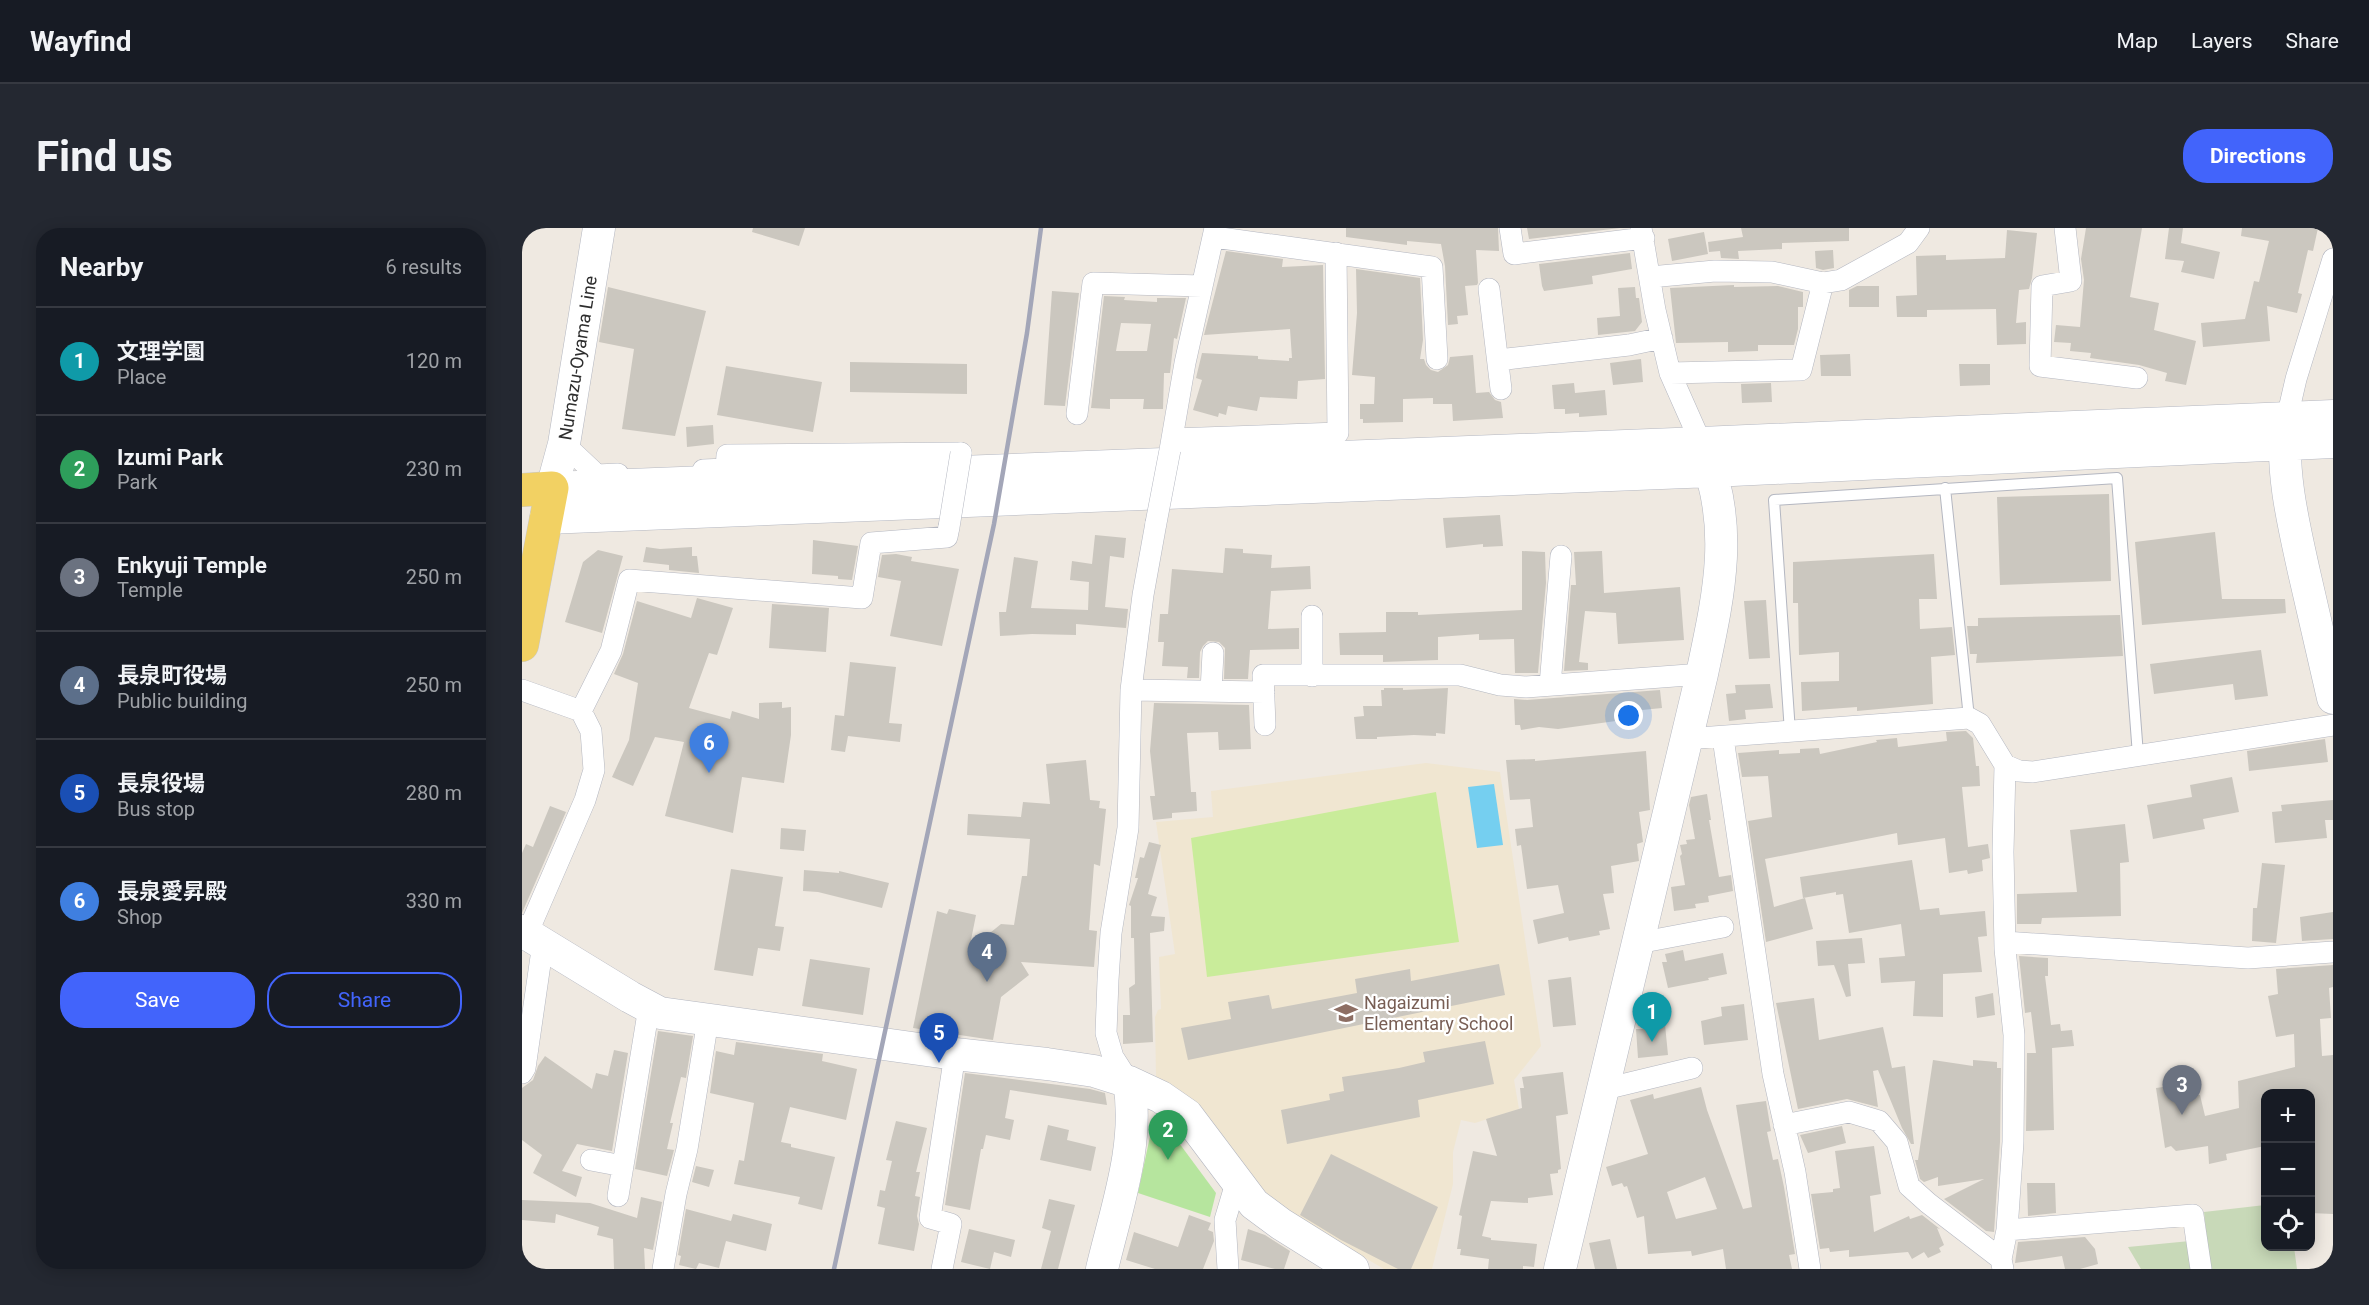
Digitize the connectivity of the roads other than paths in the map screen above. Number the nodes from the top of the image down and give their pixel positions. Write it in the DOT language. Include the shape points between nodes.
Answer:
graph roads {
  1 [pos="599,228"];
  2 [pos="1510,228"];
  3 [pos="1919,228"];
  4 [pos="2065,228"];
  5 [pos="1214,233"];
  6 [pos="1643,233"];
  7 [pos="1336,253"];
  8 [pos="2333,259"];
  9 [pos="1650,277"];
  10 [pos="1823,283"];
  11 [pos="1202,286"];
  12 [pos="1489,289"];
  13 [pos="1662,338"];
  14 [pos="1437,359"];
  15 [pos="1498,360"];
  16 [pos="1670,372"];
  17 [pos="2137,378"];
  18 [pos="1501,389"];
  19 [pos="1077,414"];
  20 [pos="2333,416"];
  21 [pos="2285,430"];
  22 [pos="2333,442"];
  23 [pos="564,444"];
  24 [pos="1171,444"];
  25 [pos="1706,457"];
  26 [pos="1946,488"];
  27 [pos="536,504"];
  28 [pos="1561,556"];
  29 [pos="1312,616"];
  30 [pos="522,645"];
  31 [pos="1213,653"];
  32 [pos="1702,674"];
  33 [pos="1312,676"];
  34 [pos="1550,685"];
  35 [pos="522,690"];
  36 [pos="1131,690"];
  37 [pos="1211,691"];
  38 [pos="1264,692"];
  39 [pos="2333,698"];
  40 [pos="581,711"];
  41 [pos="1969,718"];
  42 [pos="1265,725"];
  43 [pos="2333,725"];
  44 [pos="1790,732"];
  45 [pos="1723,738"];
  46 [pos="1685,739"];
  47 [pos="2138,755"];
  48 [pos="2005,765"];
  49 [pos="1723,927"];
  50 [pos="531,936"];
  51 [pos="2005,942"];
  52 [pos="1638,943"];
  53 [pos="2333,952"];
  54 [pos="649,1007"];
  55 [pos="708,1020"];
  56 [pos="956,1054"];
  57 [pos="1692,1068"];
  58 [pos="522,1073"];
  59 [pos="1128,1082"];
  60 [pos="1613,1087"];
  61 [pos="1784,1125"];
  62 [pos="591,1160"];
  63 [pos="622,1166"];
  64 [pos="1236,1183"];
  65 [pos="618,1197"];
  66 [pos="2007,1230"];
  67 [pos="2002,1264"];
  68 [pos="663,1269"];
  69 [pos="942,1269"];
  70 [pos="1102,1269"];
  71 [pos="1228,1269"];
  72 [pos="1353,1269"];
  73 [pos="1560,1269"];
  74 [pos="1810,1269"];
  75 [pos="2201,1269"];
  1 -- 23 [label="street, Numazu-Oyama Line"];
  2 -- 6 [label="street" via="1514,254"];
  3 -- 10 [label="street" via="1908,243 1841,280"];
  4 -- 17 [label="street" via="2071,281 2042,286 2040,366"];
  5 -- 7 [label="street"];
  5 -- 11 [label="street"];
  6 -- 9 [label="street"];
  7 -- 14 [label="street" via="1432,267"];
  7 -- 24 [label="street" via="1338,433"];
  8 -- 21 [label="street" via="2296,379"];
  9 -- 10 [label="street" via="1715,271 1772,272"];
  9 -- 13 [label="street"];
  10 -- 16 [label="street" via="1801,370"];
  11 -- 19 [label="street" via="1093,283"];
  11 -- 24 [label="street"];
  12 -- 15 [label="street"];
  13 -- 15 [label="street"];
  13 -- 16 [label="street"];
  15 -- 18 [label="street"];
  16 -- 25 [label="street"];
  20 -- 21 [label="street"];
  21 -- 22 [label="street"];
  21 -- 25 [label="street"];
  21 -- 39 [label="street" via="2292,515"];
  23 -- 27 [label="street, Numazu-Oyama Line"];
  23 -- 40 [label="street, bridge" via="597,475 726,469 727,455 961,453 947,537 871,543 862,598 629,580 611,651"];
  24 -- 36 [label="street, bridge" via="1143,595"];
  25 -- 27 [label="street"];
  25 -- 32 [label="street" via="1722,544 1720,584"];
  26 -- 41 [label="lane"];
  26 -- 44 [label="lane" via="1774,500"];
  26 -- 47 [label="lane" via="2117,478"];
  27 -- 30 [label="main road"];
  28 -- 34 [label="street"];
  29 -- 33 [label="street"];
  31 -- 37 [label="street"];
  32 -- 34 [label="street"];
  32 -- 46 [label="street"];
  33 -- 34 [label="street" via="1460,675 1500,685"];
  33 -- 38 [label="street" via="1263,675"];
  35 -- 40 [label="street"];
  36 -- 37 [label="street"];
  36 -- 59 [label="street" via="1128,828 1111,933 1106,1033 1113,1057"];
  37 -- 38 [label="street"];
  38 -- 42 [label="street"];
  40 -- 50 [label="street" via="591,731 594,770"];
  41 -- 44 [label="street"];
  41 -- 48 [label="street" via="1980,724"];
  43 -- 47 [label="street"];
  44 -- 45 [label="street"];
  45 -- 46 [label="street"];
  45 -- 61 [label="street"];
  46 -- 52 [label="street"];
  47 -- 48 [label="street" via="2034,772"];
  48 -- 51 [label="street"];
  49 -- 52 [label="street"];
  50 -- 54 [label="street"];
  50 -- 58 [label="street"];
  51 -- 53 [label="street" via="2248,958"];
  51 -- 66 [label="street" via="2014,1035"];
  52 -- 73 [label="street"];
  54 -- 55 [label="street" via="660,1013"];
  54 -- 63 [label="street"];
  55 -- 56 [label="street"];
  55 -- 68 [label="street"];
  56 -- 59 [label="street" via="1094,1071"];
  56 -- 69 [label="street" via="930,1218 951,1224"];
  57 -- 60 [label="street"];
  59 -- 64 [label="street" via="1161,1097 1186,1115"];
  59 -- 70 [label="street" via="1133,1107 1130,1151"];
  61 -- 67 [label="street" via="1849,1112 1879,1121 1897,1142 1909,1186"];
  61 -- 74 [label="street"];
  62 -- 63 [label="street"];
  63 -- 65 [label="street"];
  64 -- 71 [label="street" via="1225,1220"];
  64 -- 72 [label="street" via="1254,1204 1281,1224"];
  66 -- 67 [label="street"];
  66 -- 75 [label="street" via="2193,1215"];
}
